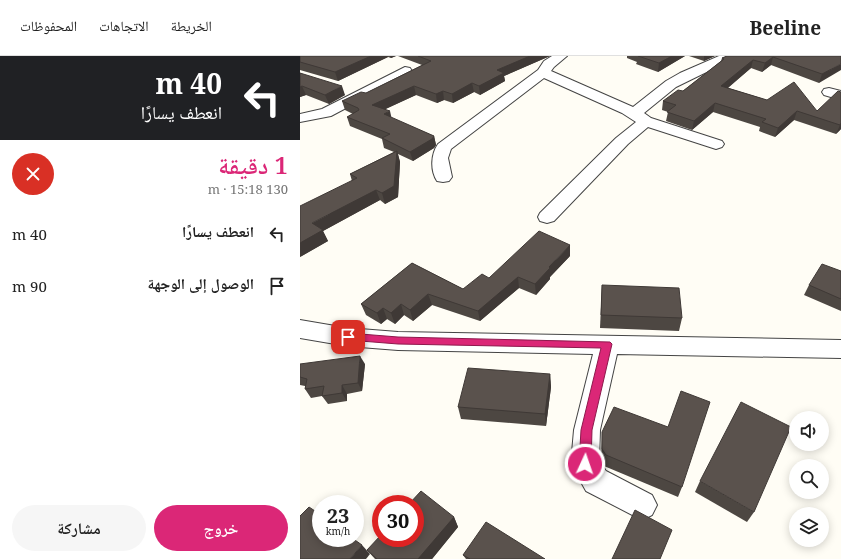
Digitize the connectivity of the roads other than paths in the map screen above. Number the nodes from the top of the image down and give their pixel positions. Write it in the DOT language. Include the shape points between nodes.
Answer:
graph roads {
  1 [pos="562,56"];
  2 [pos="729,56"];
  3 [pos="405,71"];
  4 [pos="543,73"];
  5 [pos="346,89"];
  6 [pos="360,94"];
  7 [pos="300,118"];
  8 [pos="640,118"];
  9 [pos="716,144"];
  10 [pos="443,177"];
  11 [pos="547,217"];
  12 [pos="300,329"];
  13 [pos="607,344"];
  14 [pos="841,349"];
  15 [pos="642,505"];
  1 -- 4 [label="street" via="549,64"];
  2 -- 8 [label="street" via="671,84"];
  3 -- 6 [label="street"];
  4 -- 8 [label="street"];
  4 -- 10 [label="street" via="444,148 440,158"];
  5 -- 6 [label="street"];
  6 -- 7 [label="street" via="326,113"];
  8 -- 9 [label="street"];
  8 -- 11 [label="street" via="622,141"];
  12 -- 13 [label="street" via="348,337 398,341"];
  13 -- 14 [label="street"];
  13 -- 15 [label="street" via="587,430 585,464 596,481"];
}
